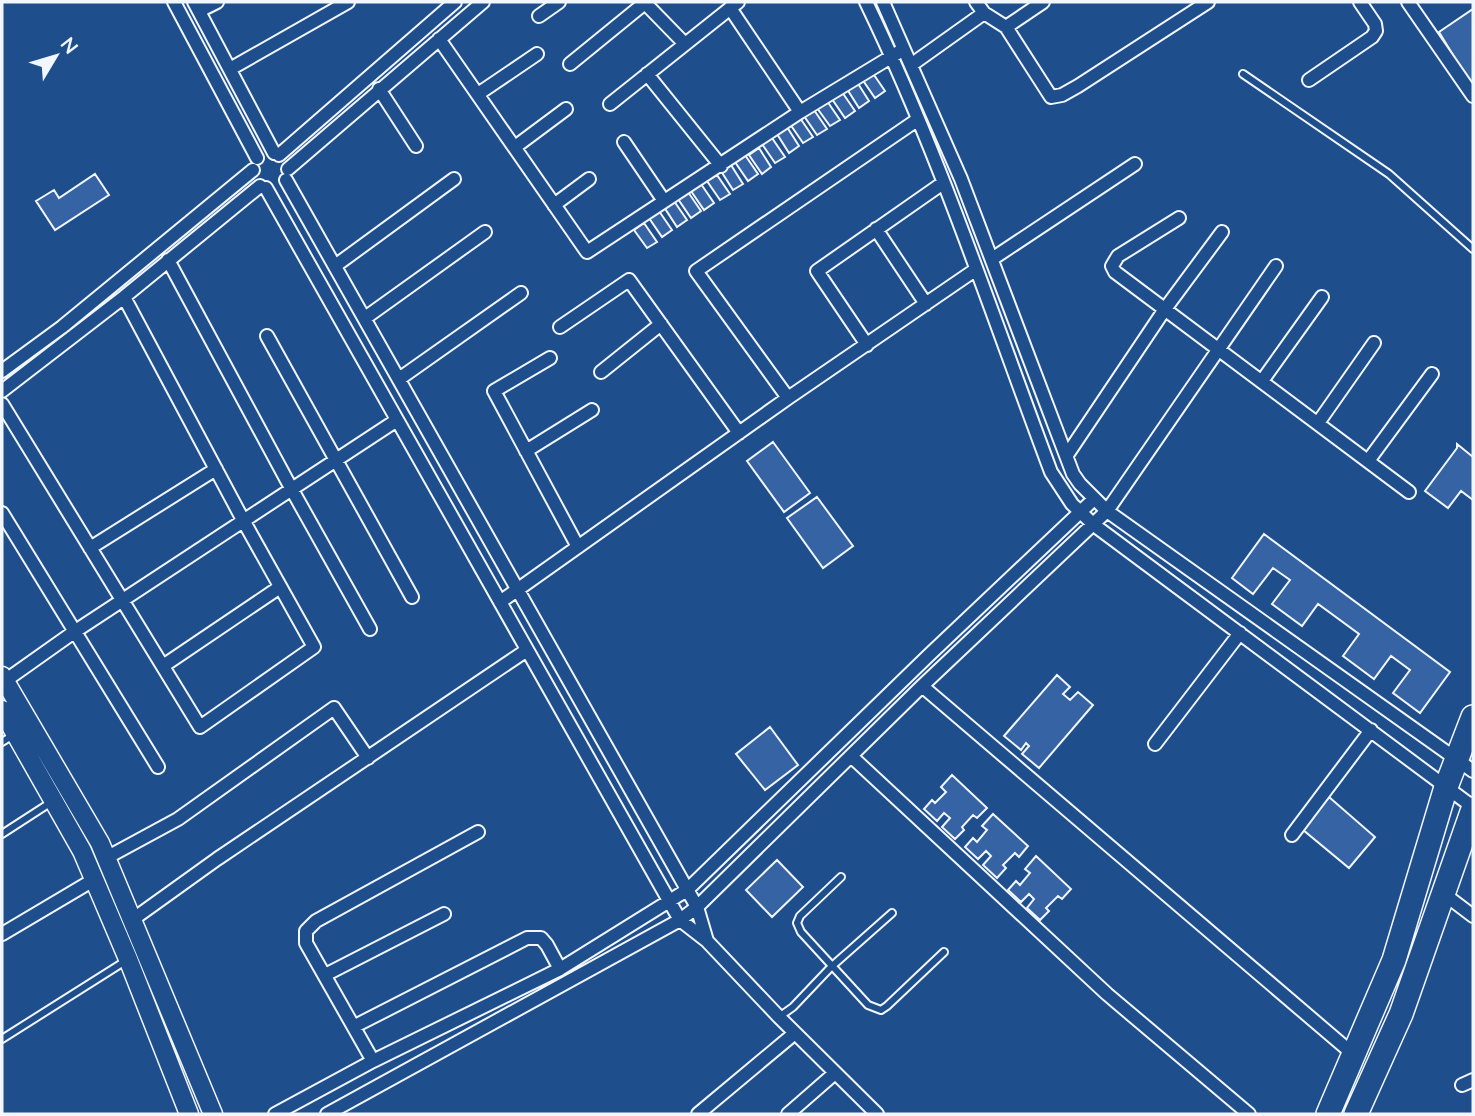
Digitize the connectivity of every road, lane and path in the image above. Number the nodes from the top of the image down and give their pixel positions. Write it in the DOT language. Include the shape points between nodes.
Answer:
graph roads {
  1 [pos="174,2"];
  2 [pos="218,2"];
  3 [pos="348,2"];
  4 [pos="455,2"];
  5 [pos="483,2"];
  6 [pos="559,2"];
  7 [pos="645,2"];
  8 [pos="866,2"];
  9 [pos="883,2"];
  10 [pos="976,2"];
  11 [pos="1043,2"];
  12 [pos="1208,2"];
  13 [pos="1360,2"];
  14 [pos="1408,2"];
  15 [pos="734,5"];
  16 [pos="197,6"];
  17 [pos="984,13"];
  18 [pos="540,16"];
  19 [pos="1006,27"];
  20 [pos="439,39"];
  21 [pos="685,44"];
  22 [pos="898,53"];
  23 [pos="537,54"];
  24 [pos="569,64"];
  25 [pos="911,65"];
  26 [pos="230,68"];
  27 [pos="647,74"];
  28 [pos="1243,74"];
  29 [pos="1309,80"];
  30 [pos="379,89"];
  31 [pos="478,94"];
  32 [pos="1473,96"];
  33 [pos="610,104"];
  34 [pos="566,109"];
  35 [pos="800,112"];
  36 [pos="917,120"];
  37 [pos="624,142"];
  38 [pos="416,146"];
  39 [pos="514,147"];
  40 [pos="276,154"];
  41 [pos="255,164"];
  42 [pos="1135,164"];
  43 [pos="721,166"];
  44 [pos="287,174"];
  45 [pos="454,179"];
  46 [pos="589,179"];
  47 [pos="943,183"];
  48 [pos="263,187"];
  49 [pos="664,201"];
  50 [pos="554,205"];
  51 [pos="1180,218"];
  52 [pos="876,229"];
  53 [pos="485,232"];
  54 [pos="1222,232"];
  55 [pos="1473,249"];
  56 [pos="992,259"];
  57 [pos="168,260"];
  58 [pos="335,266"];
  59 [pos="1276,266"];
  60 [pos="975,270"];
  61 [pos="521,293"];
  62 [pos="124,297"];
  63 [pos="1322,298"];
  64 [pos="926,304"];
  65 [pos="1165,309"];
  66 [pos="365,318"];
  67 [pos="661,324"];
  68 [pos="560,327"];
  69 [pos="267,336"];
  70 [pos="1374,343"];
  71 [pos="867,345"];
  72 [pos="1218,349"];
  73 [pos="550,358"];
  74 [pos="2,371"];
  75 [pos="601,372"];
  76 [pos="1432,374"];
  77 [pos="399,379"];
  78 [pos="1262,382"];
  79 [pos="2,391"];
  80 [pos="788,397"];
  81 [pos="2,404"];
  82 [pos="592,410"];
  83 [pos="397,420"];
  84 [pos="1318,424"];
  85 [pos="739,433"];
  86 [pos="526,451"];
  87 [pos="1067,455"];
  88 [pos="335,460"];
  89 [pos="1368,461"];
  90 [pos="216,469"];
  91 [pos="291,488"];
  92 [pos="1409,492"];
  93 [pos="1094,499"];
  94 [pos="1107,511"];
  95 [pos="2,513"];
  96 [pos="1081,513"];
  97 [pos="243,520"];
  98 [pos="1094,525"];
  99 [pos="578,547"];
  100 [pos="90,548"];
  101 [pos="280,587"];
  102 [pos="518,590"];
  103 [pos="412,597"];
  104 [pos="123,599"];
  105 [pos="500,602"];
  106 [pos="370,629"];
  107 [pos="74,632"];
  108 [pos="1240,633"];
  109 [pos="527,650"];
  110 [pos="163,666"];
  111 [pos="3,680"];
  112 [pos="922,686"];
  113 [pos="2,710"];
  114 [pos="1473,717"];
  115 [pos="1371,730"];
  116 [pos="9,738"];
  117 [pos="1155,744"];
  118 [pos="851,757"];
  119 [pos="368,758"];
  120 [pos="1465,765"];
  121 [pos="158,767"];
  122 [pos="813,768"];
  123 [pos="824,782"];
  124 [pos="1446,787"];
  125 [pos="54,800"];
  126 [pos="1473,808"];
  127 [pos="478,832"];
  128 [pos="2,834"];
  129 [pos="1292,835"];
  130 [pos="106,858"];
  131 [pos="841,877"];
  132 [pos="95,879"];
  133 [pos="687,890"];
  134 [pos="1444,894"];
  135 [pos="670,903"];
  136 [pos="697,907"];
  137 [pos="892,913"];
  138 [pos="444,914"];
  139 [pos="1473,916"];
  140 [pos="132,920"];
  141 [pos="680,920"];
  142 [pos="2,934"];
  143 [pos="707,941"];
  144 [pos="944,952"];
  145 [pos="128,959"];
  146 [pos="831,967"];
  147 [pos="560,969"];
  148 [pos="325,975"];
  149 [pos="779,1017"];
  150 [pos="355,1026"];
  151 [pos="795,1033"];
  152 [pos="2,1039"];
  153 [pos="1353,1054"];
  154 [pos="373,1061"];
  155 [pos="835,1073"];
  156 [pos="189,1114"];
  157 [pos="213,1114"];
  158 [pos="275,1114"];
  159 [pos="327,1114"];
  160 [pos="698,1114"];
  161 [pos="788,1114"];
  162 [pos="877,1114"];
  163 [pos="1249,1114"];
  164 [pos="1328,1114"];
  165 [pos="1356,1114"];
  1 -- 41 [label="street"];
  2 -- 16 [label="street"];
  3 -- 26 [label="street"];
  4 -- 40 [label="street"];
  5 -- 20 [label="street"];
  6 -- 18 [label="street"];
  7 -- 21 [label="street"];
  7 -- 24 [label="street"];
  8 -- 22 [label="street"];
  9 -- 22 [label="street"];
  10 -- 17 [label="street"];
  11 -- 19 [label="street"];
  12 -- 19 [label="street" via="1077,86 1051,97"];
  13 -- 29 [label="street" via="1377,31"];
  14 -- 32 [label="street"];
  15 -- 21 [label="street"];
  15 -- 35 [label="street"];
  16 -- 26 [label="street"];
  17 -- 19 [label="street"];
  17 -- 25 [label="street"];
  20 -- 30 [label="street"];
  20 -- 31 [label="street"];
  21 -- 27 [label="street"];
  22 -- 25 [label="street"];
  22 -- 35 [label="street"];
  22 -- 36 [label="street"];
  23 -- 31 [label="street"];
  25 -- 56 [label="street"];
  26 -- 40 [label="street"];
  27 -- 33 [label="street"];
  27 -- 43 [label="street"];
  28 -- 55 [label="lane" via="1389,174"];
  30 -- 38 [label="street"];
  30 -- 44 [label="street"];
  31 -- 39 [label="street"];
  34 -- 39 [label="street"];
  35 -- 43 [label="street"];
  36 -- 47 [label="street"];
  36 -- 80 [label="street" via="696,271"];
  37 -- 49 [label="street"];
  39 -- 50 [label="street"];
  40 -- 41 [label="street" via="262,155"];
  40 -- 44 [label="street" via="284,159"];
  41 -- 48 [label="street" via="253,176"];
  41 -- 74 [label="street" via="62,327"];
  42 -- 56 [label="street"];
  43 -- 49 [label="street"];
  44 -- 48 [label="street" via="278,187"];
  44 -- 58 [label="street"];
  45 -- 58 [label="street"];
  46 -- 50 [label="street"];
  47 -- 52 [label="street"];
  47 -- 60 [label="street"];
  48 -- 57 [label="street"];
  48 -- 83 [label="street"];
  49 -- 50 [label="street" via="587,251"];
  51 -- 65 [label="street" via="1118,256 1112,266"];
  52 -- 64 [label="street"];
  52 -- 71 [label="street" via="817,271"];
  53 -- 66 [label="street"];
  54 -- 65 [label="street"];
  56 -- 87 [label="street"];
  57 -- 62 [label="street"];
  57 -- 91 [label="street"];
  58 -- 66 [label="street"];
  59 -- 72 [label="street"];
  60 -- 64 [label="street"];
  60 -- 96 [label="street" via="1051,472"];
  61 -- 77 [label="street"];
  62 -- 79 [label="street"];
  62 -- 90 [label="street"];
  63 -- 78 [label="street"];
  64 -- 71 [label="street"];
  65 -- 72 [label="street"];
  65 -- 87 [label="street"];
  66 -- 77 [label="street"];
  67 -- 68 [label="street" via="629,280"];
  67 -- 75 [label="street"];
  67 -- 85 [label="street"];
  69 -- 88 [label="street"];
  70 -- 84 [label="street"];
  71 -- 80 [label="street"];
  72 -- 78 [label="street"];
  72 -- 94 [label="street"];
  73 -- 86 [label="street" via="494,391"];
  76 -- 89 [label="street"];
  77 -- 102 [label="street"];
  78 -- 84 [label="street"];
  80 -- 85 [label="street"];
  81 -- 100 [label="street"];
  82 -- 86 [label="street"];
  83 -- 88 [label="street"];
  83 -- 105 [label="street"];
  84 -- 89 [label="street"];
  85 -- 99 [label="street"];
  86 -- 99 [label="street"];
  87 -- 93 [label="street" via="1073,474"];
  88 -- 91 [label="street"];
  88 -- 103 [label="street"];
  89 -- 92 [label="street"];
  90 -- 97 [label="street"];
  90 -- 100 [label="street"];
  91 -- 97 [label="street"];
  91 -- 106 [label="street"];
  93 -- 94 [label="street"];
  93 -- 96 [label="street"];
  94 -- 98 [label="street"];
  94 -- 120 [label="street"];
  95 -- 107 [label="street"];
  96 -- 98 [label="street"];
  96 -- 122 [label="street"];
  97 -- 101 [label="street"];
  97 -- 104 [label="street"];
  98 -- 108 [label="street"];
  98 -- 112 [label="street"];
  99 -- 102 [label="street"];
  100 -- 104 [label="street"];
  101 -- 110 [label="street"];
  101 -- 110 [label="street" via="314,647 200,727"];
  102 -- 105 [label="street"];
  102 -- 133 [label="street"];
  104 -- 107 [label="street"];
  104 -- 110 [label="street"];
  105 -- 109 [label="street"];
  107 -- 111 [label="street"];
  107 -- 121 [label="street"];
  108 -- 115 [label="street"];
  108 -- 117 [label="street"];
  109 -- 119 [label="street"];
  109 -- 135 [label="street"];
  111 -- 130 [label="street" via="92,826"];
  112 -- 118 [label="street"];
  112 -- 153 [label="street"];
  113 -- 116 [label="street"];
  114 -- 120 [label="highway"];
  115 -- 124 [label="street"];
  115 -- 129 [label="street"];
  116 -- 125 [label="street"];
  118 -- 123 [label="street"];
  118 -- 163 [label="street" via="1107,994"];
  119 -- 130 [label="street" via="334,708 178,819"];
  119 -- 140 [label="street"];
  120 -- 124 [label="highway"];
  122 -- 123 [label="street"];
  122 -- 133 [label="street"];
  123 -- 136 [label="street"];
  124 -- 126 [label="street"];
  124 -- 153 [label="highway" via="1394,960"];
  125 -- 128 [label="lane"];
  125 -- 132 [label="street"];
  126 -- 134 [label="highway"];
  127 -- 148 [label="street" via="316,921 306,931 306,943"];
  130 -- 140 [label="street"];
  131 -- 146 [label="lane" via="797,923"];
  132 -- 142 [label="street"];
  132 -- 145 [label="street"];
  133 -- 135 [label="street"];
  133 -- 136 [label="street"];
  134 -- 139 [label="street"];
  134 -- 165 [label="highway" via="1401,1014"];
  135 -- 141 [label="street"];
  135 -- 147 [label="street"];
  136 -- 141 [label="street"];
  136 -- 143 [label="street"];
  137 -- 146 [label="lane"];
  138 -- 148 [label="street"];
  140 -- 157 [label="street"];
  141 -- 143 [label="street"];
  141 -- 159 [label="street"];
  143 -- 149 [label="street"];
  144 -- 146 [label="lane" via="881,1010 868,1006"];
  145 -- 152 [label="lane"];
  145 -- 156 [label="street"];
  146 -- 149 [label="lane"];
  147 -- 150 [label="street" via="541,938 527,938"];
  147 -- 154 [label="street"];
  148 -- 150 [label="street"];
  149 -- 151 [label="street"];
  150 -- 154 [label="street"];
  151 -- 155 [label="street"];
  151 -- 160 [label="street"];
  153 -- 164 [label="highway"];
  154 -- 158 [label="street"];
  155 -- 161 [label="street"];
  155 -- 162 [label="street"];
}
